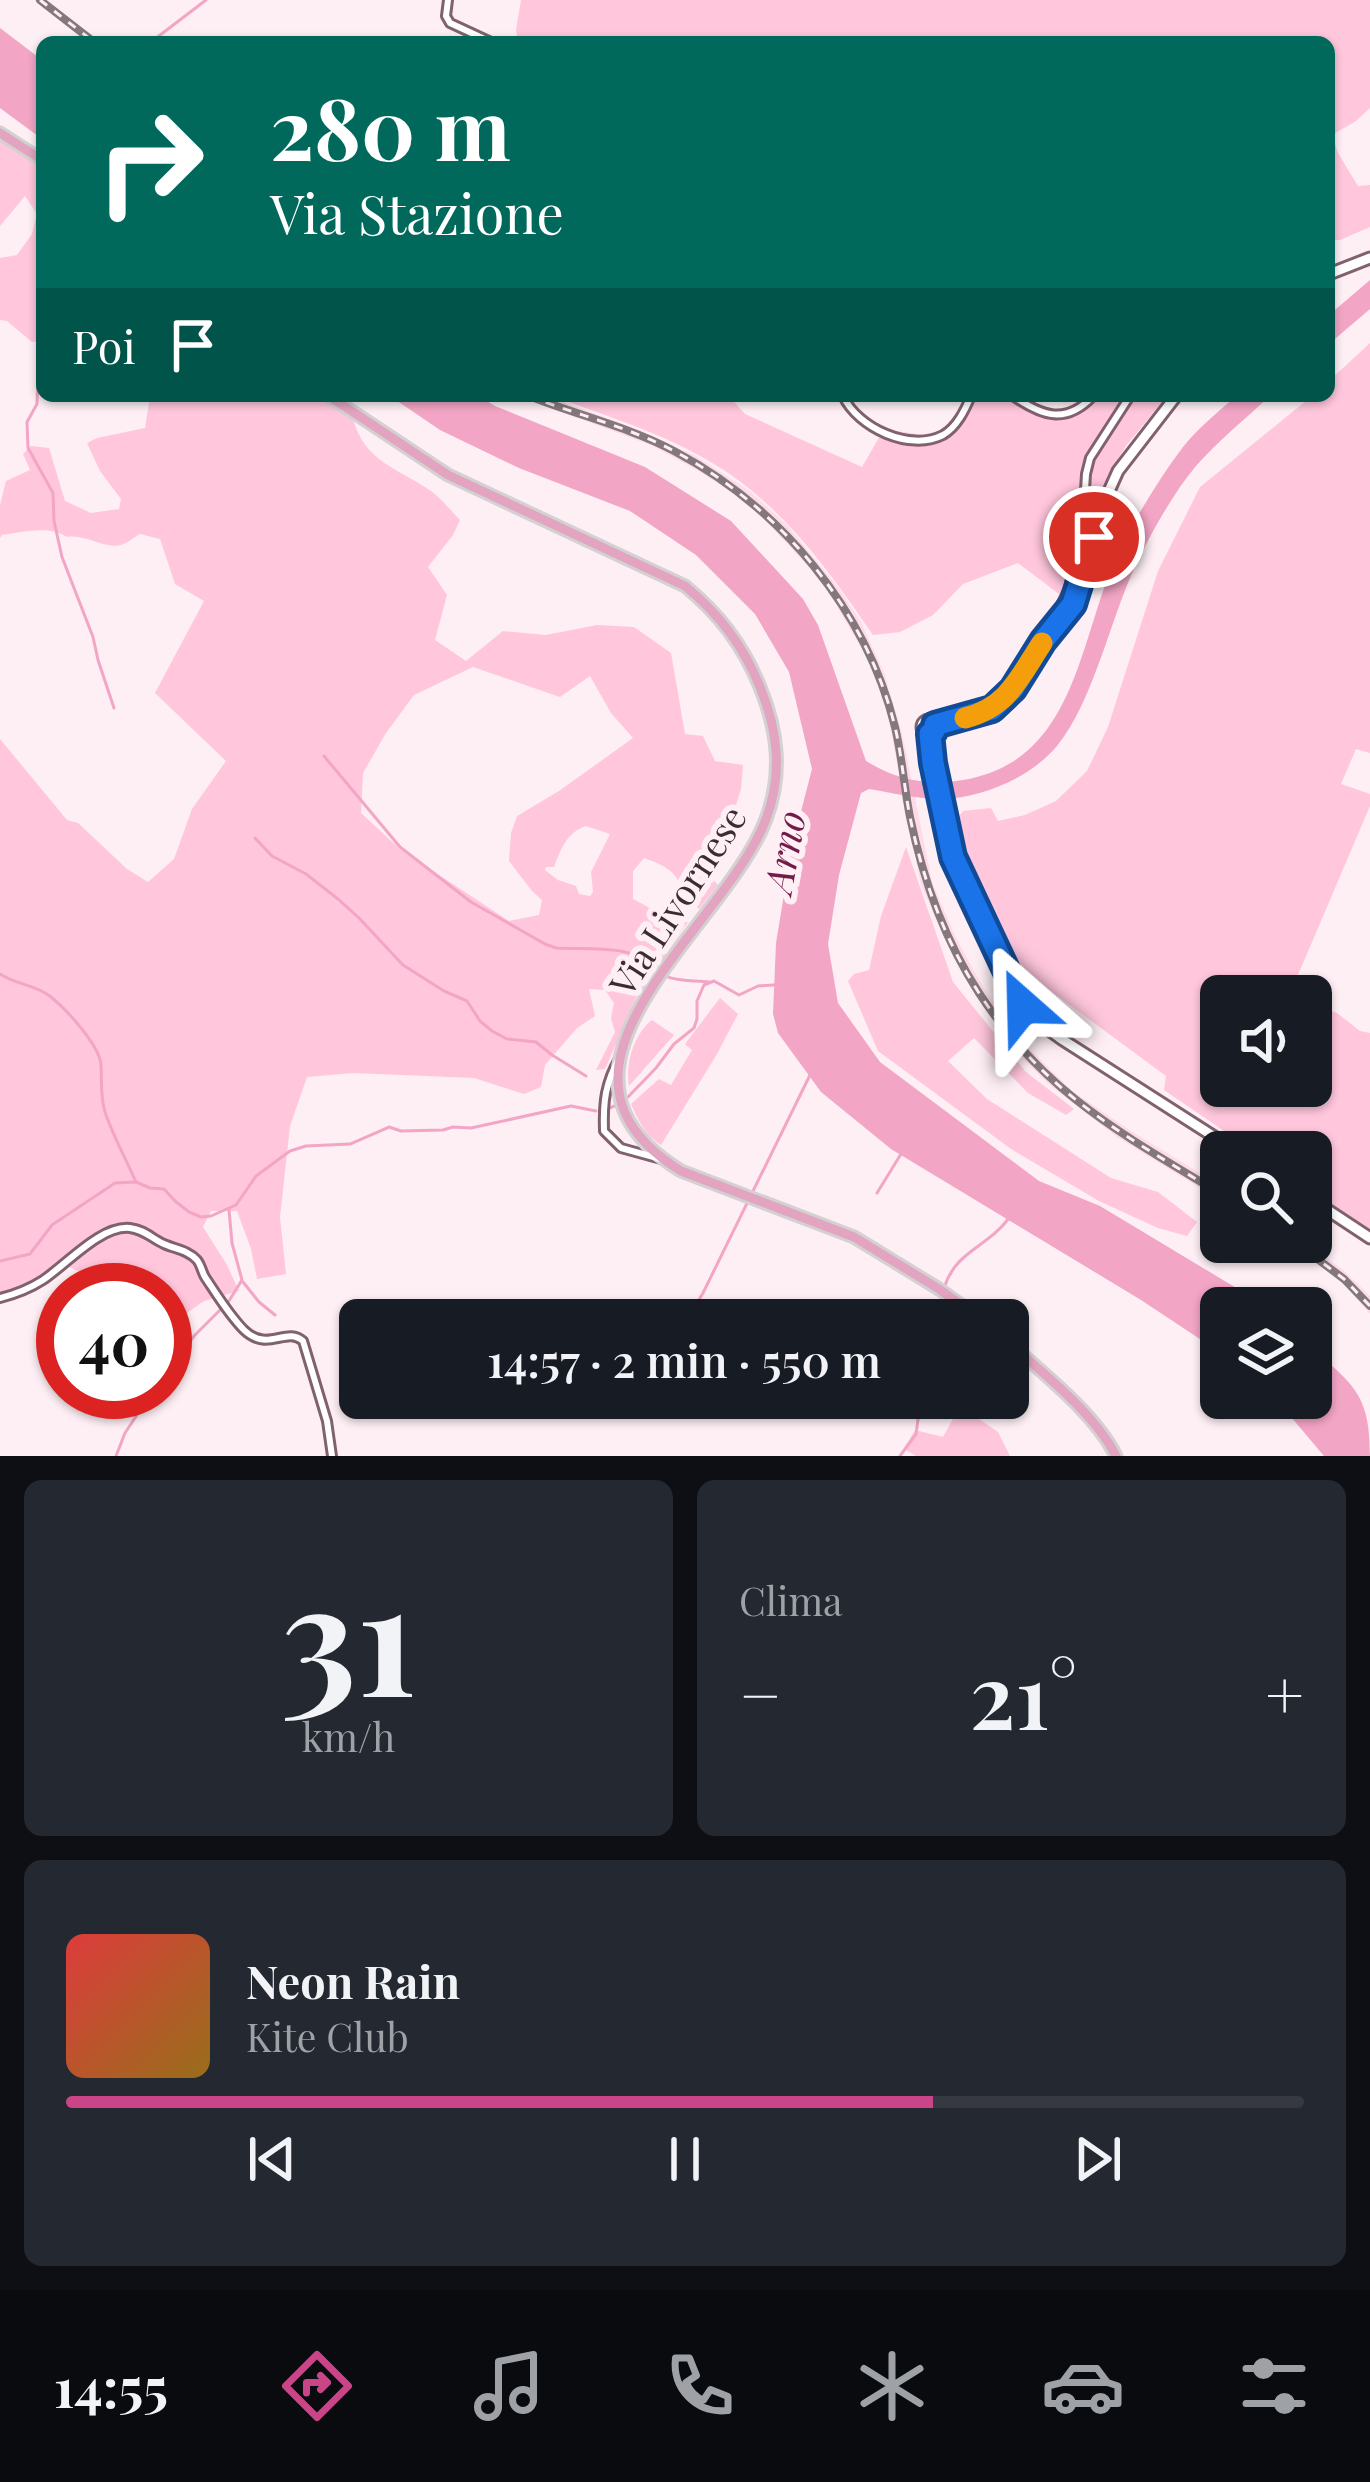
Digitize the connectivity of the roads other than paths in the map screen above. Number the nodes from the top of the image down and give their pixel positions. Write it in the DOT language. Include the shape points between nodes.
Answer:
graph roads {
  1 [pos="448,0"];
  2 [pos="479,36"];
  3 [pos="0,134"];
  4 [pos="36,156"];
  5 [pos="1370,258"];
  6 [pos="1335,272"];
  7 [pos="338,402"];
  8 [pos="847,402"];
  9 [pos="967,402"];
  10 [pos="1023,402"];
  11 [pos="1086,402"];
  12 [pos="1126,402"];
  13 [pos="1171,402"];
  14 [pos="1043,641"];
  15 [pos="622,1054"];
  16 [pos="1205,1131"];
  17 [pos="661,1159"];
  18 [pos="1332,1213"];
  19 [pos="1370,1238"];
  20 [pos="0,1298"];
  21 [pos="953,1299"];
  22 [pos="1029,1362"];
  23 [pos="332,1456"];
  24 [pos="1116,1456"];
  1 -- 2 [label="street" via="450,22"];
  3 -- 4 [label="main road"];
  5 -- 6 [label="street"];
  7 -- 15 [label="main road, Via Livornese" via="448,475 685,586 726,625 757,680 777,742 765,824 647,994"];
  8 -- 9 [label="street" via="879,431 924,439 952,428"];
  10 -- 11 [label="street" via="1065,415"];
  12 -- 14 [label="street" via="1090,458 1069,588"];
  13 -- 14 [label="street" via="1118,471 1073,604"];
  14 -- 16 [label="street" via="992,709 933,730 953,857 1023,1006"];
  15 -- 17 [label="main road, Via Livornese" via="625,1110"];
  15 -- 17 [label="street" via="607,1079 604,1131 621,1148"];
  17 -- 21 [label="main road, Via Livornese" via="854,1238"];
  18 -- 19 [label="street"];
  20 -- 23 [label="street" via="44,1280 110,1231 148,1232 196,1259 247,1333 262,1341 299,1336"];
  22 -- 24 [label="main road"];
}
